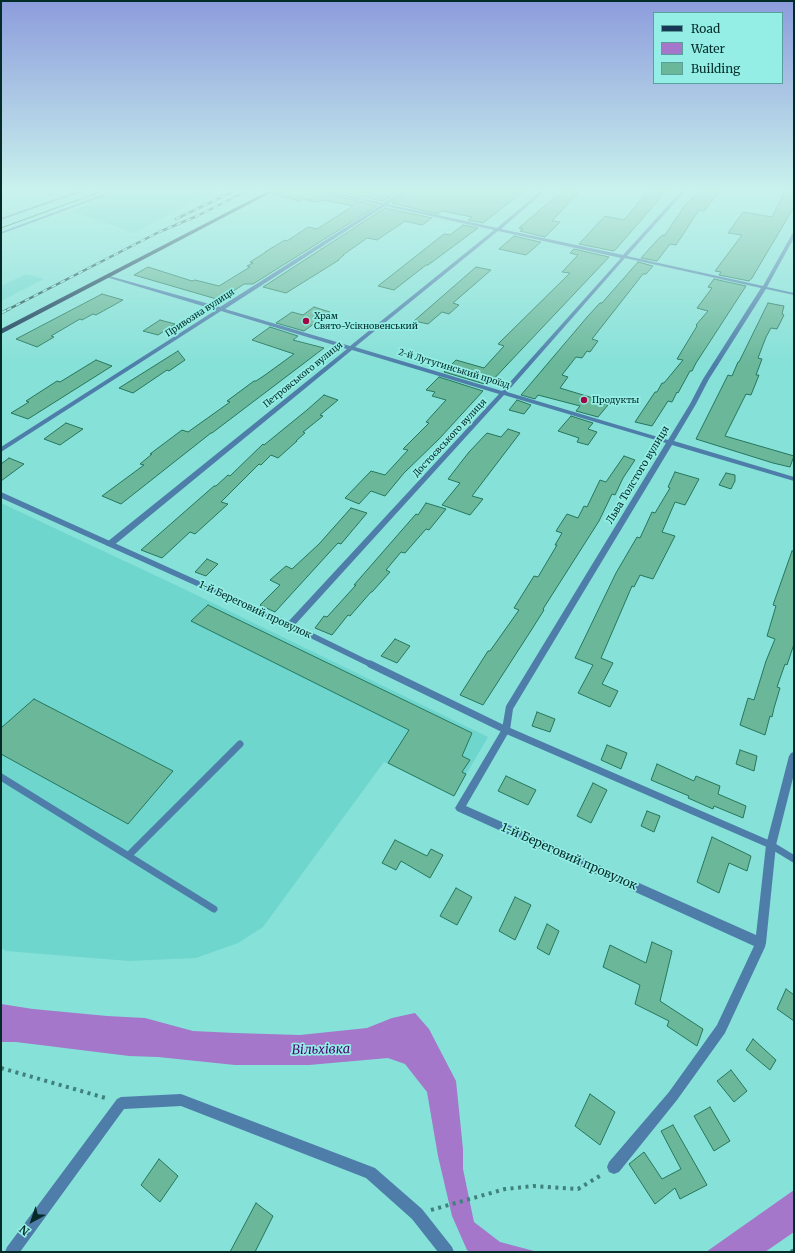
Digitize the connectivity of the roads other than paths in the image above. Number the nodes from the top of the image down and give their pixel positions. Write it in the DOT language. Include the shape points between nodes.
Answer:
graph roads {
  1 [pos="163,247"];
  2 [pos="317,247"];
  3 [pos="474,247"];
  4 [pos="584,247"];
  5 [pos="634,247"];
  6 [pos="787,247"];
  7 [pos="626,257"];
  8 [pos="108,276"];
  9 [pos="764,288"];
  10 [pos="794,294"];
  11 [pos="221,309"];
  12 [pos="1,332"];
  13 [pos="352,347"];
  14 [pos="503,393"];
  15 [pos="670,441"];
  16 [pos="1,450"];
  17 [pos="794,479"];
  18 [pos="1,495"];
  19 [pos="110,544"];
  20 [pos="290,625"];
  21 [pos="506,730"];
  22 [pos="240,744"];
  23 [pos="794,756"];
  24 [pos="1,777"];
  25 [pos="771,845"];
  26 [pos="129,855"];
  27 [pos="794,859"];
  28 [pos="214,909"];
  29 [pos="761,943"];
  30 [pos="614,1167"];
  31 [pos="12,1252"];
  32 [pos="447,1252"];
  1 -- 8 [label="main road"];
  2 -- 11 [label="street, Привозна вулиця"];
  3 -- 13 [label="street, Петровського вулиця"];
  4 -- 7 [label="street"];
  5 -- 7 [label="street, Достоєвського вулиця"];
  6 -- 9 [label="street, Льва Толстого вулиця"];
  7 -- 9 [label="street"];
  7 -- 14 [label="street, Достоєвського вулиця"];
  8 -- 11 [label="street, 2-й Лутугинський проїзд"];
  8 -- 12 [label="main road"];
  9 -- 10 [label="street"];
  9 -- 15 [label="street, Льва Толстого вулиця"];
  11 -- 13 [label="street, 2-й Лутугинський проїзд"];
  11 -- 16 [label="street, Привозна вулиця"];
  13 -- 14 [label="street, 2-й Лутугинський проїзд"];
  13 -- 19 [label="street, Петровського вулиця"];
  14 -- 15 [label="street, 2-й Лутугинський проїзд"];
  14 -- 20 [label="street, Достоєвського вулиця"];
  15 -- 17 [label="street, 2-й Лутугинський проїзд"];
  15 -- 21 [label="street, Льва Толстого вулиця" via="509,709"];
  18 -- 19 [label="lane, 1-й Береговий провулок"];
  19 -- 20 [label="lane, 1-й Береговий провулок"];
  20 -- 21 [label="lane, 1-й Береговий провулок"];
  21 -- 25 [label="lane, 1-й Береговий провулок"];
  21 -- 29 [label="street, 1-й Береговий провулок" via="460,808"];
  22 -- 26 [label="lane"];
  23 -- 25 [label="street"];
  24 -- 26 [label="lane"];
  25 -- 27 [label="lane, 1-й Береговий провулок"];
  25 -- 29 [label="street"];
  26 -- 28 [label="lane"];
  29 -- 30 [label="street" via="721,1029 673,1096"];
  31 -- 32 [label="street" via="122,1103 182,1100 370,1173 417,1214"];
}
